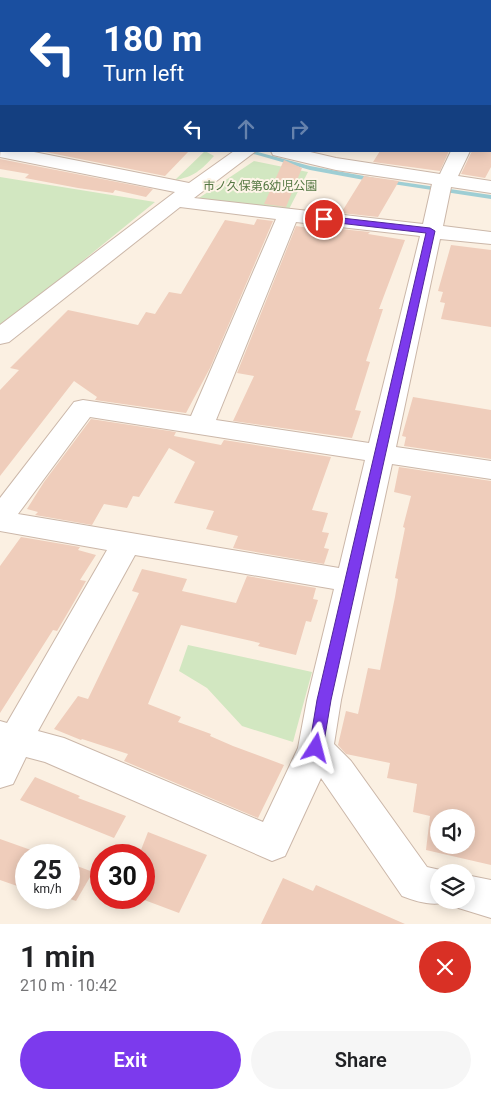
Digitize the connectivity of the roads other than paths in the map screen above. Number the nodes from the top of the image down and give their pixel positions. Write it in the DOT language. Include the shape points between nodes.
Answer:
graph roads {
  1 [pos="284,152"];
  2 [pos="460,152"];
  3 [pos="3,153"];
  4 [pos="244,153"];
  5 [pos="442,185"];
  6 [pos="491,187"];
  7 [pos="190,196"];
  8 [pos="288,215"];
  9 [pos="430,231"];
  10 [pos="491,238"];
  11 [pos="0,337"];
  12 [pos="200,426"];
  13 [pos="380,453"];
  14 [pos="491,470"];
  15 [pos="0,519"];
  16 [pos="127,542"];
  17 [pos="351,581"];
  18 [pos="9,738"];
  19 [pos="316,748"];
  20 [pos="0,773"];
  21 [pos="430,885"];
  22 [pos="475,895"];
  23 [pos="491,898"];
  1 -- 5 [label="street"];
  2 -- 5 [label="street"];
  3 -- 7 [label="street"];
  4 -- 7 [label="street"];
  5 -- 6 [label="street"];
  5 -- 9 [label="street"];
  7 -- 8 [label="street"];
  7 -- 11 [label="street" via="89,266"];
  8 -- 9 [label="street"];
  8 -- 12 [label="street"];
  9 -- 10 [label="street"];
  9 -- 13 [label="street"];
  12 -- 13 [label="street"];
  12 -- 15 [label="street" via="82,408"];
  13 -- 14 [label="street"];
  13 -- 17 [label="street"];
  15 -- 16 [label="street"];
  16 -- 17 [label="street"];
  16 -- 18 [label="street" via="34,705"];
  17 -- 19 [label="street"];
  18 -- 19 [label="street" via="52,749 272,844"];
  18 -- 20 [label="street"];
  19 -- 21 [label="street" via="338,772 416,882"];
  22 -- 23 [label="street"];
}
